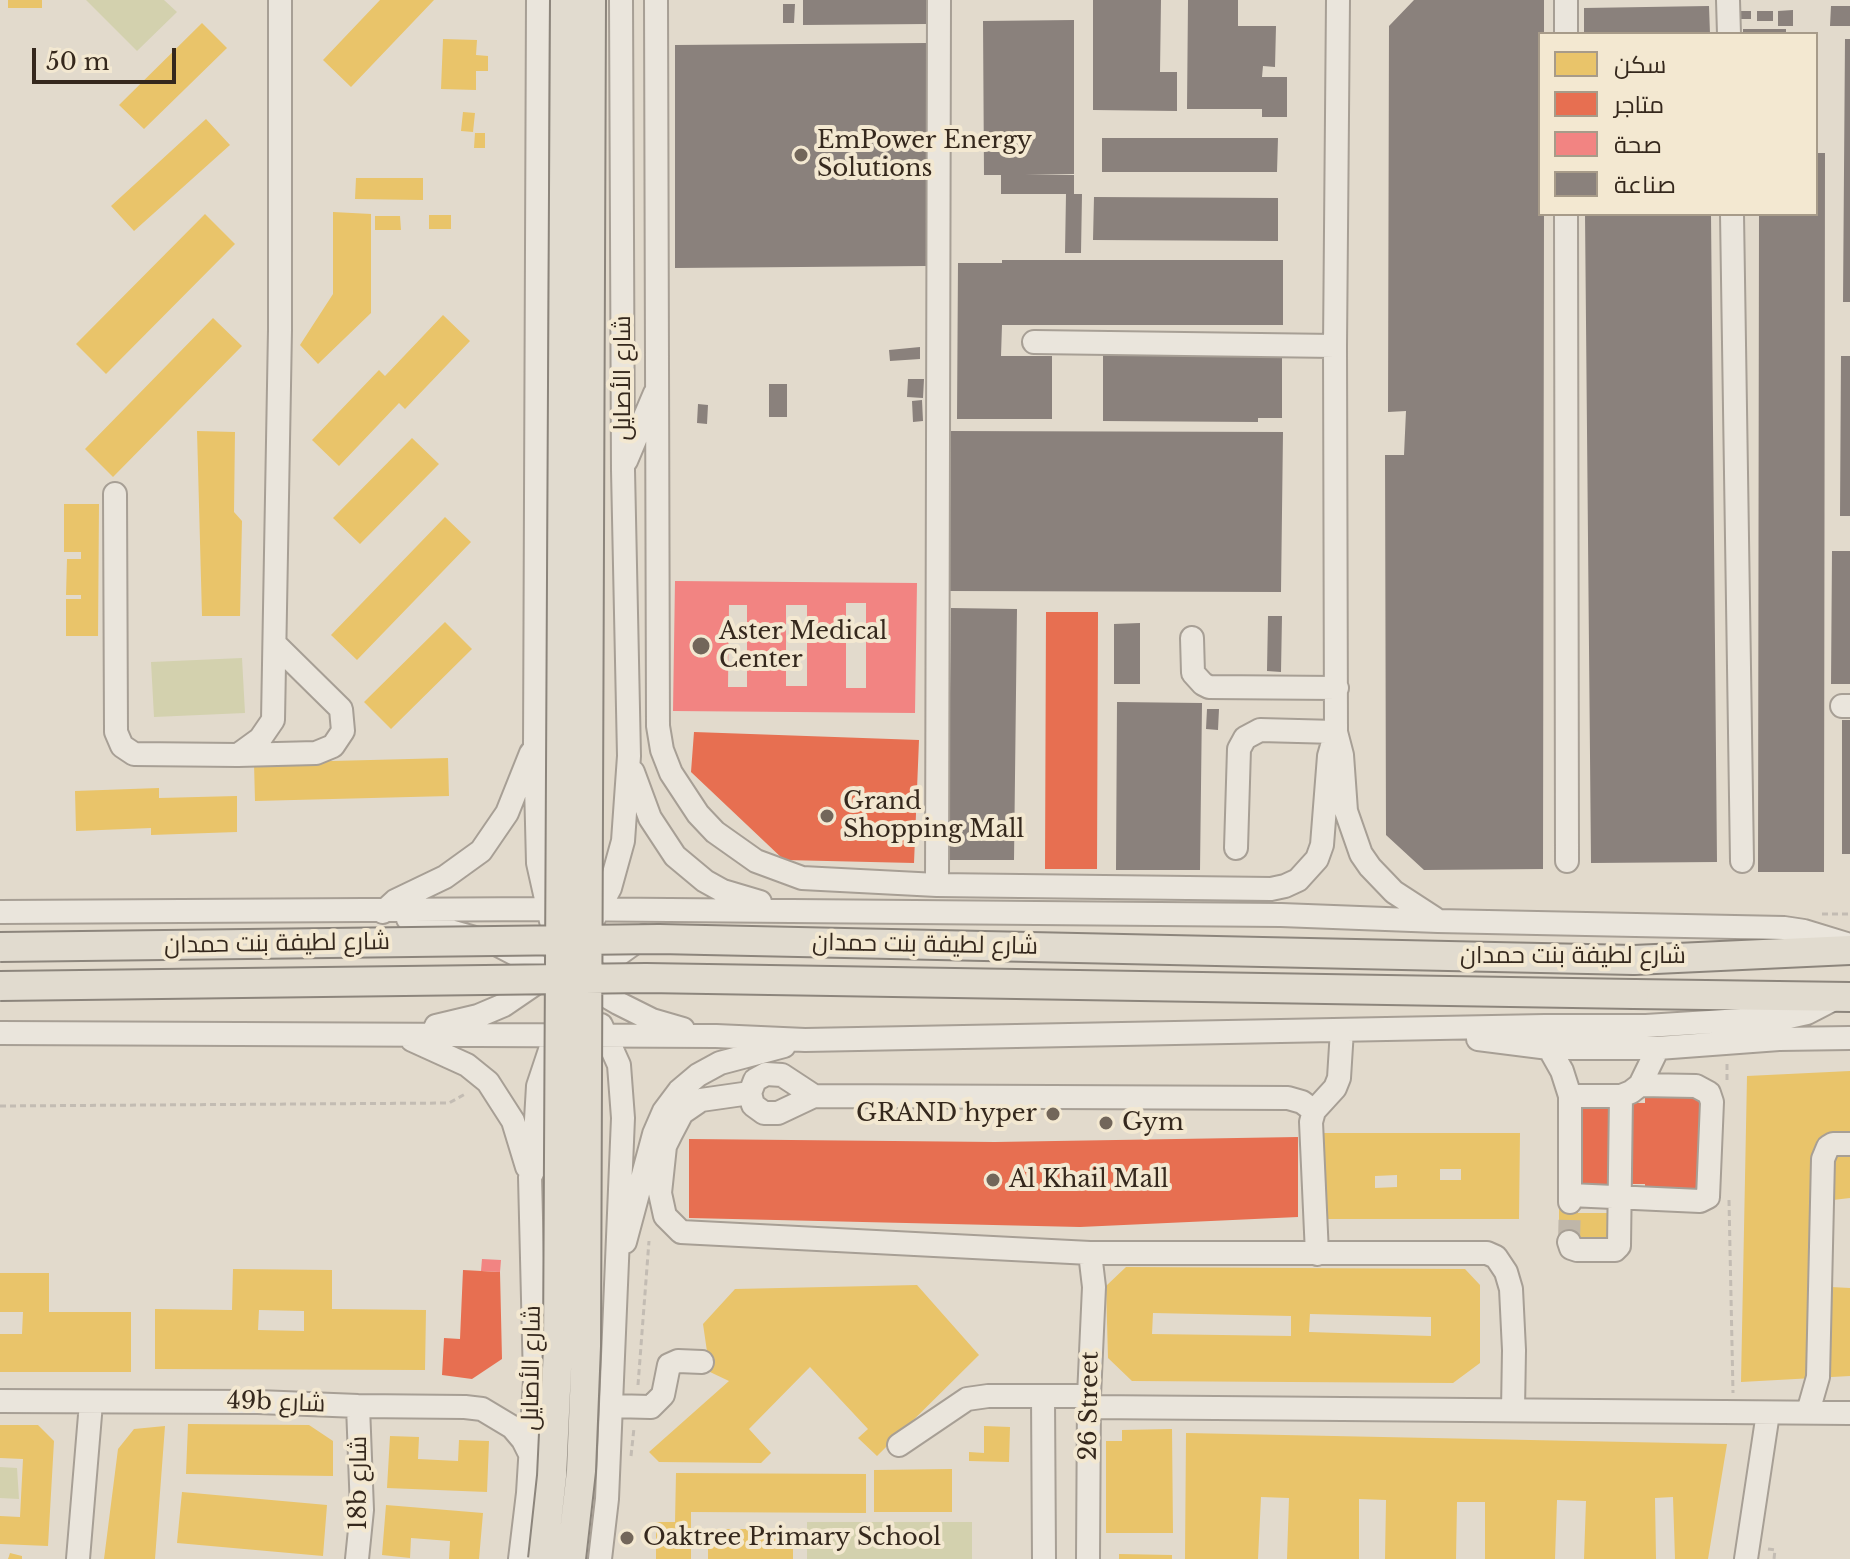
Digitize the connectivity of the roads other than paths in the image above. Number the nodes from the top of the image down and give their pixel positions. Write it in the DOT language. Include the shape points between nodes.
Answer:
graph roads {
  1 [pos="280,0"];
  2 [pos="538,0"];
  3 [pos="565,0"];
  4 [pos="591,0"];
  5 [pos="621,0"];
  6 [pos="656,0"];
  7 [pos="939,0"];
  8 [pos="1338,0"];
  9 [pos="1566,0"];
  10 [pos="1728,0"];
  11 [pos="1566,32"];
  12 [pos="1729,32"];
  13 [pos="1566,216"];
  14 [pos="1732,216"];
  15 [pos="1034,342"];
  16 [pos="1335,346"];
  17 [pos="659,384"];
  18 [pos="623,470"];
  19 [pos="115,494"];
  20 [pos="1192,638"];
  21 [pos="275,644"];
  22 [pos="1337,688"];
  23 [pos="273,720"];
  24 [pos="1336,732"];
  25 [pos="535,745"];
  26 [pos="307,753"];
  27 [pos="238,755"];
  28 [pos="629,756"];
  29 [pos="1236,848"];
  30 [pos="1567,861"];
  31 [pos="1742,861"];
  32 [pos="937,885"];
  33 [pos="1057,887"];
  34 [pos="547,909"];
  35 [pos="793,909"];
  36 [pos="599,910"];
  37 [pos="0,912"];
  38 [pos="383,912"];
  39 [pos="1089,913"];
  40 [pos="1438,921"];
  41 [pos="0,947"];
  42 [pos="1850,948"];
  43 [pos="568,954"];
  44 [pos="552,972"];
  45 [pos="0,986"];
  46 [pos="583,989"];
  47 [pos="1845,997"];
  48 [pos="1435,1029"];
  49 [pos="1342,1030"];
  50 [pos="0,1033"];
  51 [pos="400,1035"];
  52 [pos="554,1035"];
  53 [pos="608,1036"];
  54 [pos="716,1036"];
  55 [pos="1850,1038"];
  56 [pos="805,1040"];
  57 [pos="1549,1048"];
  58 [pos="1658,1048"];
  59 [pos="1630,1091"];
  60 [pos="750,1093"];
  61 [pos="814,1096"];
  62 [pos="1570,1096"];
  63 [pos="1314,1111"];
  64 [pos="1850,1144"];
  65 [pos="530,1177"];
  66 [pos="1620,1197"];
  67 [pos="1569,1242"];
  68 [pos="1090,1253"];
  69 [pos="1317,1254"];
  70 [pos="618,1257"];
  71 [pos="702,1362"];
  72 [pos="1043,1396"];
  73 [pos="0,1401"];
  74 [pos="1089,1401"];
  75 [pos="91,1403"];
  76 [pos="358,1406"];
  77 [pos="611,1406"];
  78 [pos="1513,1410"];
  79 [pos="1808,1412"];
  80 [pos="1768,1413"];
  81 [pos="1850,1413"];
  82 [pos="899,1445"];
  83 [pos="531,1456"];
  84 [pos="78,1559"];
  85 [pos="357,1559"];
  86 [pos="520,1559"];
  87 [pos="543,1559"];
  88 [pos="571,1559"];
  89 [pos="600,1559"];
  90 [pos="1044,1559"];
  91 [pos="1088,1559"];
  92 [pos="1746,1559"];
  1 -- 21 [label="street"];
  2 -- 25 [label="street"];
  3 -- 87 [label="main road, bridge" via="558,1348"];
  4 -- 88 [label="main road, bridge" via="586,1332 581,1471"];
  5 -- 18 [label="street, شارع الأصايل"];
  6 -- 17 [label="street"];
  7 -- 32 [label="street"];
  8 -- 16 [label="street"];
  9 -- 11 [label="street"];
  10 -- 12 [label="street"];
  13 -- 30 [label="street"];
  14 -- 31 [label="street"];
  15 -- 16 [label="street"];
  16 -- 22 [label="street"];
  17 -- 18 [label="street"];
  17 -- 32 [label="street" via="658,726 677,784 715,832 778,871 802,878"];
  18 -- 28 [label="street, شارع الأصايل"];
  19 -- 27 [label="street" via="118,739 134,754"];
  20 -- 22 [label="street" via="1193,673 1209,687"];
  21 -- 23 [label="street"];
  21 -- 26 [label="street" via="336,702 343,716 343,731 333,746"];
  22 -- 24 [label="street"];
  23 -- 26 [label="street"];
  23 -- 27 [label="street" via="260,739"];
  24 -- 29 [label="street" via="1260,730 1245,738 1239,749"];
  24 -- 33 [label="street" via="1322,845 1298,880 1271,889"];
  24 -- 40 [label="street" via="1346,811 1361,854 1394,892"];
  25 -- 34 [label="street" via="538,863"];
  25 -- 38 [label="street" via="507,813 481,851"];
  26 -- 27 [label="street"];
  28 -- 35 [label="street" via="650,818 682,862 723,891"];
  28 -- 36 [label="street" via="623,841"];
  32 -- 33 [label="street"];
  33 -- 39 [label="street"];
  34 -- 36 [label="street"];
  34 -- 38 [label="street"];
  34 -- 43 [label="street"];
  35 -- 36 [label="street"];
  35 -- 39 [label="street"];
  35 -- 46 [label="street" via="772,919 696,922 660,930 623,950"];
  36 -- 43 [label="street"];
  37 -- 38 [label="street"];
  38 -- 44 [label="street" via="496,944"];
  39 -- 40 [label="street"];
  40 -- 42 [label="street" via="1784,928"];
  41 -- 42 [label="main road, شارع لطيفة بنت حمدان, bridge" via="659,939 1634,960"];
  43 -- 44 [label="street"];
  43 -- 46 [label="street"];
  44 -- 46 [label="street"];
  44 -- 51 [label="street" via="478,1016"];
  45 -- 47 [label="main road, شارع لطيفة بنت حمدان, bridge" via="646,978"];
  46 -- 52 [label="street"];
  46 -- 53 [label="street"];
  46 -- 54 [label="street" via="652,1020"];
  47 -- 48 [label="street, شارع لطيفة بنت حمدان" via="1807,1013 1771,1020"];
  48 -- 49 [label="street, شارع لطيفة بنت حمدان"];
  48 -- 57 [label="street" via="1449,1036"];
  49 -- 56 [label="street, شارع لطيفة بنت حمدان"];
  49 -- 63 [label="street" via="1339,1078"];
  50 -- 51 [label="street"];
  51 -- 52 [label="street"];
  51 -- 65 [label="street" via="457,1060 488,1082 513,1121"];
  52 -- 53 [label="street"];
  52 -- 65 [label="street" via="538,1086"];
  53 -- 54 [label="street"];
  53 -- 70 [label="street" via="623,1090"];
  54 -- 56 [label="street, شارع لطيفة بنت حمدان"];
  55 -- 58 [label="street"];
  56 -- 70 [label="street" via="720,1063 679,1091 654,1134"];
  57 -- 58 [label="street"];
  57 -- 62 [label="street"];
  58 -- 59 [label="street"];
  59 -- 62 [label="street"];
  59 -- 66 [label="street"];
  59 -- 66 [label="street" via="1696,1086 1709,1093 1710,1192 1700,1201"];
  60 -- 61 [label="street" via="758,1110 771,1114"];
  60 -- 61 [label="street" via="760,1076 774,1074"];
  60 -- 68 [label="street" via="701,1100 682,1113 665,1146 660,1193 665,1216 681,1232"];
  61 -- 63 [label="street" via="1288,1098"];
  62 -- 66 [label="street" via="1570,1198"];
  63 -- 69 [label="street"];
  64 -- 79 [label="street" via="1833,1144 1823,1159 1818,1377"];
  65 -- 83 [label="street, شارع الأصايل" via="535,1380"];
  66 -- 67 [label="street" via="1617,1249 1575,1250"];
  68 -- 69 [label="street"];
  68 -- 74 [label="street, 26 Street" via="1094,1287"];
  69 -- 78 [label="street" via="1465,1252 1496,1257 1511,1289"];
  70 -- 77 [label="street"];
  71 -- 77 [label="street" via="669,1365 663,1395 651,1407"];
  72 -- 74 [label="street"];
  72 -- 82 [label="street" via="967,1399"];
  72 -- 90 [label="street"];
  73 -- 75 [label="street, 49b شارع"];
  74 -- 78 [label="street"];
  74 -- 91 [label="street, 26 Street"];
  75 -- 76 [label="street, 49b شارع"];
  75 -- 84 [label="street"];
  76 -- 83 [label="street, 49b شارع" via="482,1409 512,1427"];
  76 -- 85 [label="street, 18b شارع" via="362,1510"];
  77 -- 89 [label="street"];
  78 -- 80 [label="street"];
  79 -- 80 [label="street"];
  79 -- 81 [label="street"];
  80 -- 92 [label="street"];
  83 -- 86 [label="street, شارع الأصايل"];
}
